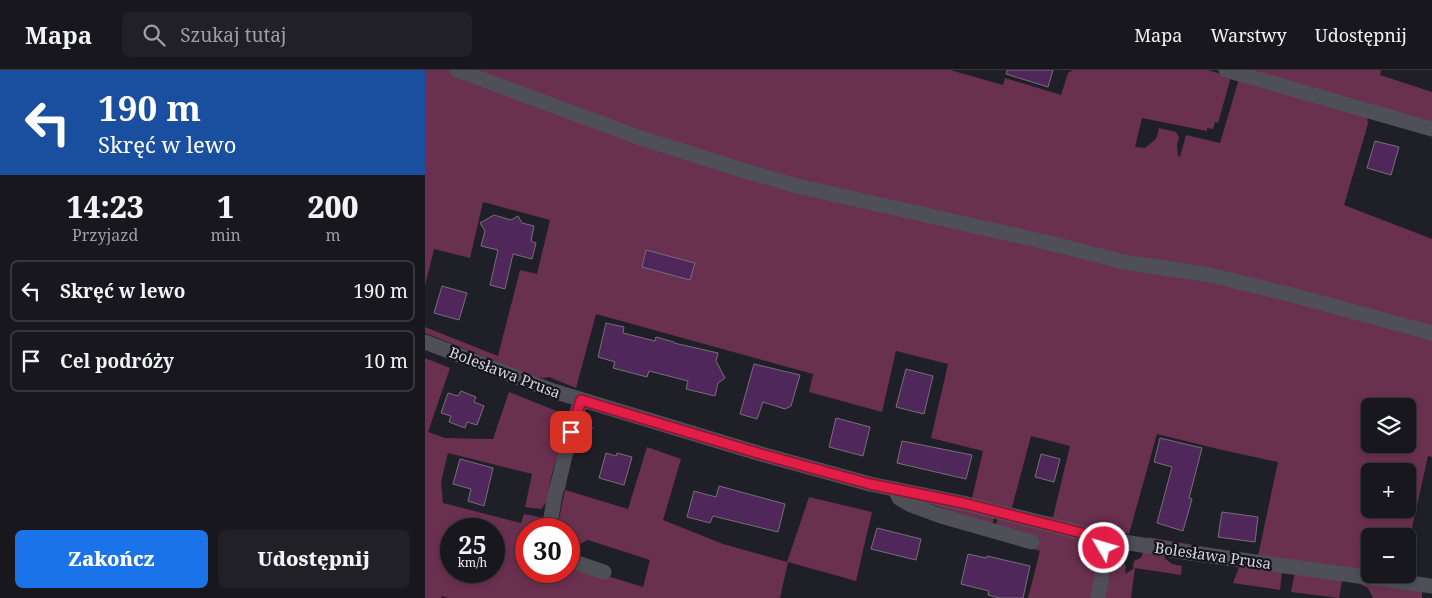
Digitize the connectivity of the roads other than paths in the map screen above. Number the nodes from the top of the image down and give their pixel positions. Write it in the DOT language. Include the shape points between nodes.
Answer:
graph roads {
  1 [pos="457,70"];
  2 [pos="1233,71"];
  3 [pos="1432,129"];
  4 [pos="1432,333"];
  5 [pos="425,342"];
  6 [pos="581,400"];
  7 [pos="895,490"];
  8 [pos="551,518"];
  9 [pos="1032,542"];
  10 [pos="1102,544"];
  11 [pos="580,564"];
  12 [pos="604,572"];
  13 [pos="1432,586"];
  14 [pos="1099,598"];
  1 -- 4 [label="street" via="638,137 797,186 1124,262 1210,275"];
  2 -- 3 [label="street"];
  5 -- 6 [label="street, Bolesława Prusa"];
  6 -- 7 [label="street, Bolesława Prusa" via="769,457"];
  6 -- 8 [label="street"];
  7 -- 9 [label="street" via="899,498 911,505"];
  7 -- 10 [label="street, Bolesława Prusa" via="963,503 1086,534"];
  10 -- 13 [label="street, Bolesława Prusa" via="1118,541"];
  10 -- 14 [label="street" via="1105,559"];
  11 -- 12 [label="street"];
}
